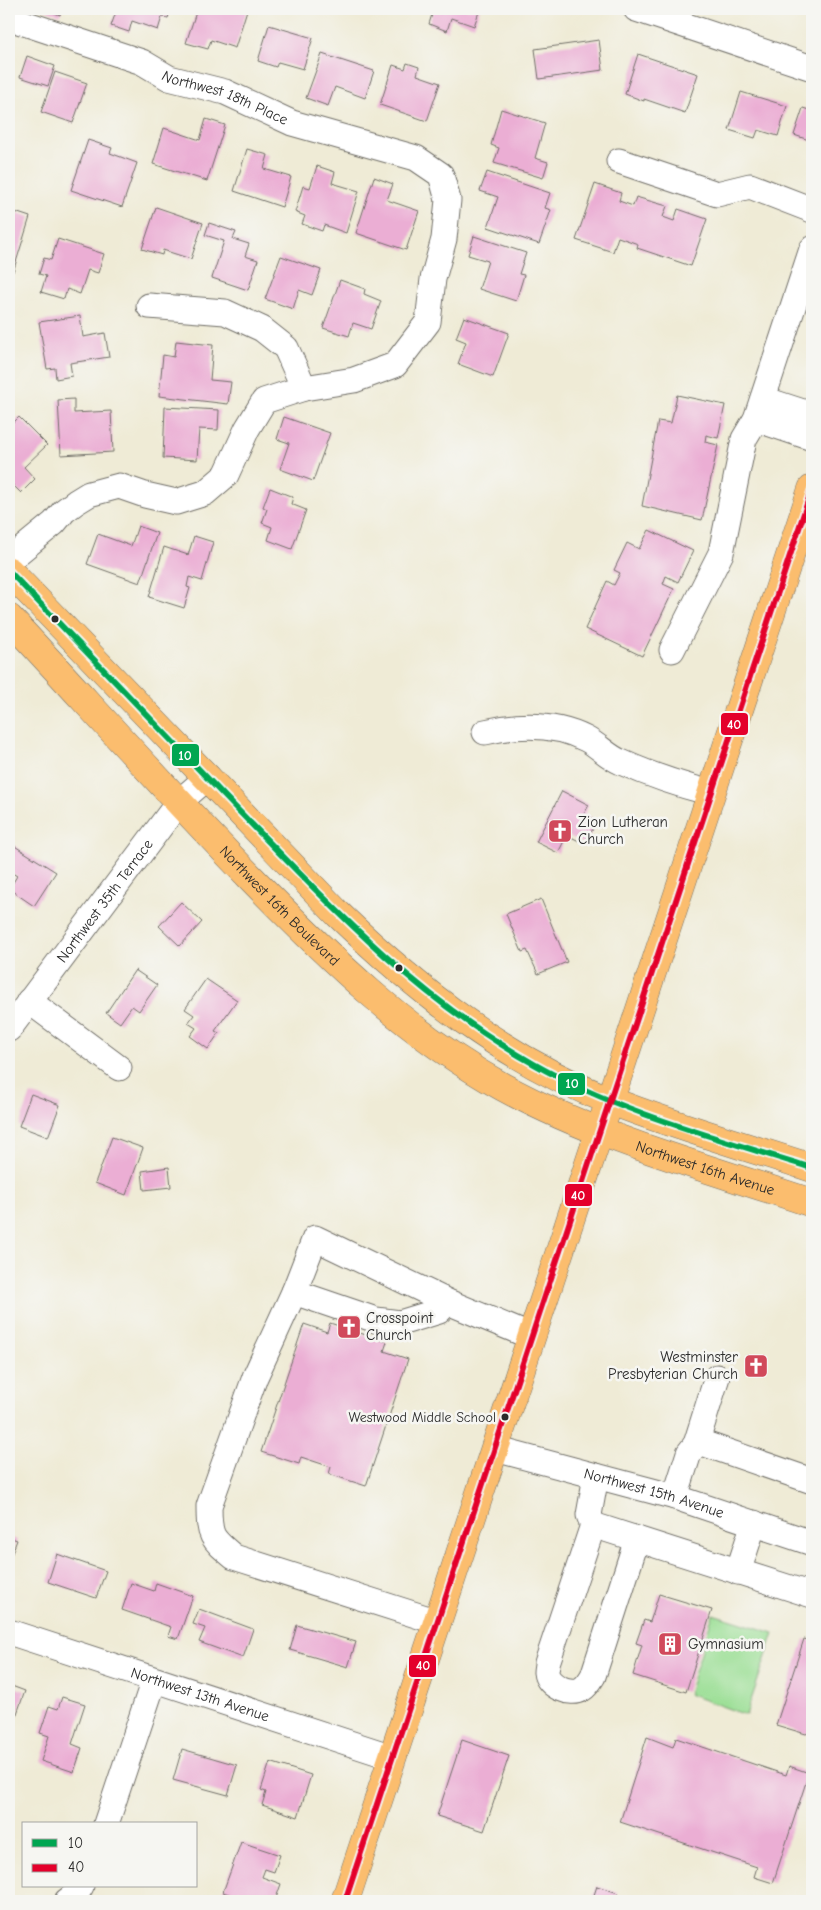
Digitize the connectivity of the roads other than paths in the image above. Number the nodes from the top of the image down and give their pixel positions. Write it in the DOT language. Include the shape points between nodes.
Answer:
graph roads {
  1 [pos="636,9"];
  2 [pos="666,14"];
  3 [pos="9,18"];
  4 [pos="812,68"];
  5 [pos="619,161"];
  6 [pos="812,210"];
  7 [pos="812,248"];
  8 [pos="149,306"];
  9 [pos="304,388"];
  10 [pos="759,409"];
  11 [pos="812,415"];
  12 [pos="812,438"];
  13 [pos="812,489"];
  14 [pos="9,560"];
  15 [pos="9,570"];
  16 [pos="9,618"];
  17 [pos="672,650"];
  18 [pos="485,732"];
  19 [pos="208,777"];
  20 [pos="711,793"];
  21 [pos="178,803"];
  22 [pos="29,1001"];
  23 [pos="9,1029"];
  24 [pos="119,1068"];
  25 [pos="610,1101"];
  26 [pos="599,1132"];
  27 [pos="812,1168"];
  28 [pos="812,1203"];
  29 [pos="294,1292"];
  30 [pos="448,1302"];
  31 [pos="532,1337"];
  32 [pos="717,1377"];
  33 [pos="696,1444"];
  34 [pos="494,1449"];
  35 [pos="596,1476"];
  36 [pos="812,1481"];
  37 [pos="675,1497"];
  38 [pos="754,1523"];
  39 [pos="593,1525"];
  40 [pos="637,1539"];
  41 [pos="812,1542"];
  42 [pos="738,1572"];
  43 [pos="812,1595"];
  44 [pos="438,1622"];
  45 [pos="9,1632"];
  46 [pos="154,1680"];
  47 [pos="392,1757"];
  48 [pos="107,1822"];
  49 [pos="80,1888"];
  50 [pos="67,1901"];
  51 [pos="345,1901"];
  1 -- 2 [label="street"];
  2 -- 4 [label="street"];
  3 -- 9 [label="street, Northwest 18th Place" via="142,62 169,78 226,92 292,123 416,158 441,175 448,200 428,322 394,366 354,380"];
  5 -- 6 [label="street" via="717,194 750,186"];
  7 -- 10 [label="street"];
  8 -- 9 [label="street" via="225,312 262,329 286,348"];
  9 -- 14 [label="street" via="264,401 226,475 205,493 176,502 119,486 89,494 70,506"];
  10 -- 11 [label="street"];
  10 -- 12 [label="street"];
  10 -- 17 [label="street" via="744,439 721,553"];
  13 -- 20 [label="main road"];
  15 -- 19 [label="main road"];
  16 -- 21 [label="main road, Northwest 16th Boulevard"];
  18 -- 20 [label="street" via="508,726 547,726 585,739 618,761 674,784"];
  19 -- 21 [label="street, Northwest 35th Terrace"];
  19 -- 25 [label="main road" via="338,914 423,991 471,1027 522,1058"];
  20 -- 25 [label="main road"];
  21 -- 22 [label="street, Northwest 35th Terrace"];
  21 -- 26 [label="main road, Northwest 16th Boulevard" via="312,941 395,1013 448,1053 502,1086"];
  22 -- 23 [label="street, Northwest 35th Terrace"];
  22 -- 24 [label="street"];
  25 -- 26 [label="main road"];
  25 -- 27 [label="main road"];
  26 -- 28 [label="main road, Northwest 16th Avenue"];
  26 -- 31 [label="main road"];
  29 -- 30 [label="street" via="376,1320 400,1323 440,1311"];
  29 -- 30 [label="street" via="315,1238"];
  29 -- 44 [label="street" via="255,1376 209,1506 209,1528 216,1541 234,1557"];
  30 -- 31 [label="street"];
  31 -- 34 [label="main road"];
  32 -- 33 [label="street"];
  33 -- 36 [label="street" via="705,1444"];
  33 -- 37 [label="street"];
  34 -- 35 [label="street, Northwest 15th Avenue"];
  34 -- 44 [label="main road"];
  35 -- 37 [label="street, Northwest 15th Avenue"];
  35 -- 39 [label="street" via="589,1515"];
  37 -- 38 [label="street, Northwest 15th Avenue"];
  38 -- 41 [label="street, Northwest 15th Avenue"];
  38 -- 42 [label="street"];
  39 -- 40 [label="street"];
  39 -- 40 [label="street" via="547,1664 546,1673 550,1681 564,1690 581,1690 593,1676"];
  40 -- 42 [label="street"];
  42 -- 43 [label="street"];
  44 -- 47 [label="main road"];
  45 -- 46 [label="street, Northwest 13th Avenue"];
  46 -- 47 [label="street, Northwest 13th Avenue"];
  46 -- 48 [label="street"];
  47 -- 51 [label="main road"];
  49 -- 50 [label="street"];
}
